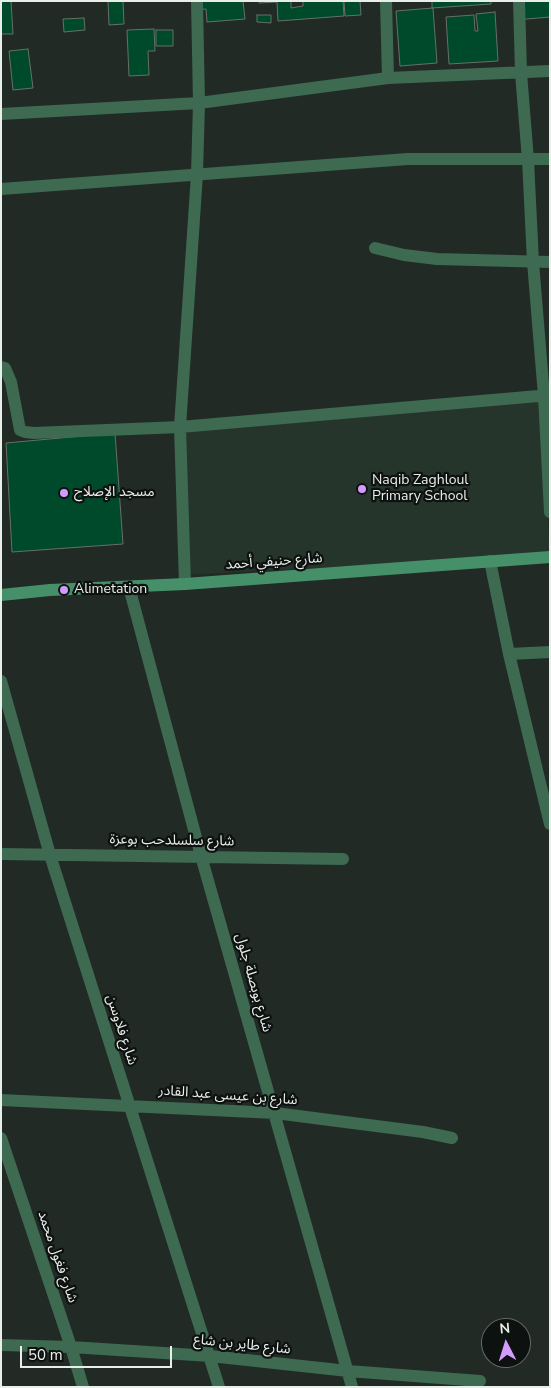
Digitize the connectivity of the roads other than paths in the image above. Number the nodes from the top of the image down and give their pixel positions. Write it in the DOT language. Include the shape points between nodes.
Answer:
graph roads {
  1 [pos="197,1"];
  2 [pos="386,1"];
  3 [pos="519,1"];
  4 [pos="550,71"];
  5 [pos="521,73"];
  6 [pos="388,78"];
  7 [pos="199,103"];
  8 [pos="1,114"];
  9 [pos="550,159"];
  10 [pos="528,160"];
  11 [pos="197,174"];
  12 [pos="1,189"];
  13 [pos="375,248"];
  14 [pos="533,262"];
  15 [pos="550,262"];
  16 [pos="1,367"];
  17 [pos="547,396"];
  18 [pos="180,427"];
  19 [pos="550,512"];
  20 [pos="550,558"];
  21 [pos="490,561"];
  22 [pos="185,584"];
  23 [pos="129,587"];
  24 [pos="1,595"];
  25 [pos="550,652"];
  26 [pos="509,654"];
  27 [pos="1,681"];
  28 [pos="550,824"];
  29 [pos="1,854"];
  30 [pos="50,854"];
  31 [pos="201,856"];
  32 [pos="343,859"];
  33 [pos="1,1100"];
  34 [pos="129,1105"];
  35 [pos="275,1113"];
  36 [pos="1,1138"];
  37 [pos="452,1138"];
  38 [pos="1,1345"];
  39 [pos="71,1346"];
  40 [pos="210,1356"];
  41 [pos="348,1370"];
  42 [pos="480,1381"];
  43 [pos="83,1387"];
  44 [pos="219,1387"];
  45 [pos="352,1387"];
  1 -- 7 [label="street"];
  2 -- 6 [label="street"];
  3 -- 5 [label="street"];
  4 -- 5 [label="street"];
  5 -- 6 [label="street"];
  5 -- 10 [label="street"];
  6 -- 7 [label="street"];
  7 -- 8 [label="street"];
  7 -- 11 [label="street"];
  9 -- 10 [label="street"];
  10 -- 11 [label="street" via="408,159"];
  10 -- 14 [label="street"];
  11 -- 12 [label="street"];
  11 -- 18 [label="street"];
  13 -- 14 [label="street" via="437,258"];
  14 -- 15 [label="street"];
  14 -- 17 [label="street"];
  16 -- 18 [label="street" via="8,373 20,430 25,432"];
  17 -- 18 [label="street"];
  17 -- 19 [label="street"];
  18 -- 22 [label="street"];
  20 -- 21 [label="street, شارع حنيفي أحمد"];
  21 -- 22 [label="street, شارع حنيفي أحمد"];
  21 -- 26 [label="street"];
  22 -- 23 [label="street, شارع حنيفي أحمد"];
  23 -- 24 [label="street, شارع حنيفي أحمد"];
  23 -- 31 [label="street, شارع بوبصلة جلول"];
  25 -- 26 [label="street"];
  26 -- 28 [label="street"];
  27 -- 30 [label="street, شارع فلاوسن"];
  29 -- 30 [label="street, شارع سلسلدحب بوعزة"];
  30 -- 31 [label="street, شارع سلسلدحب بوعزة"];
  30 -- 34 [label="street, شارع فلاوسن"];
  31 -- 32 [label="street, شارع سلسلدحب بوعزة"];
  31 -- 35 [label="street, شارع بوبصلة جلول"];
  33 -- 34 [label="street, شارع بن عيسى عبد القادر"];
  34 -- 35 [label="street, شارع بن عيسى عبد القادر"];
  34 -- 40 [label="street, شارع فلاوسن"];
  35 -- 37 [label="street, شارع بن عيسى عبد القادر"];
  35 -- 41 [label="street, شارع بوبصلة جلول"];
  36 -- 39 [label="street, شارع فغول محمد"];
  38 -- 39 [label="street, شارع طاير بن شاع"];
  39 -- 40 [label="street, شارع طاير بن شاع"];
  39 -- 43 [label="street, شارع فغول محمد"];
  40 -- 41 [label="street, شارع طاير بن شاع"];
  40 -- 44 [label="street, شارع فلاوسن"];
  41 -- 42 [label="street, شارع طاير بن شاع"];
  41 -- 45 [label="street, شارع بوبصلة جلول"];
}
